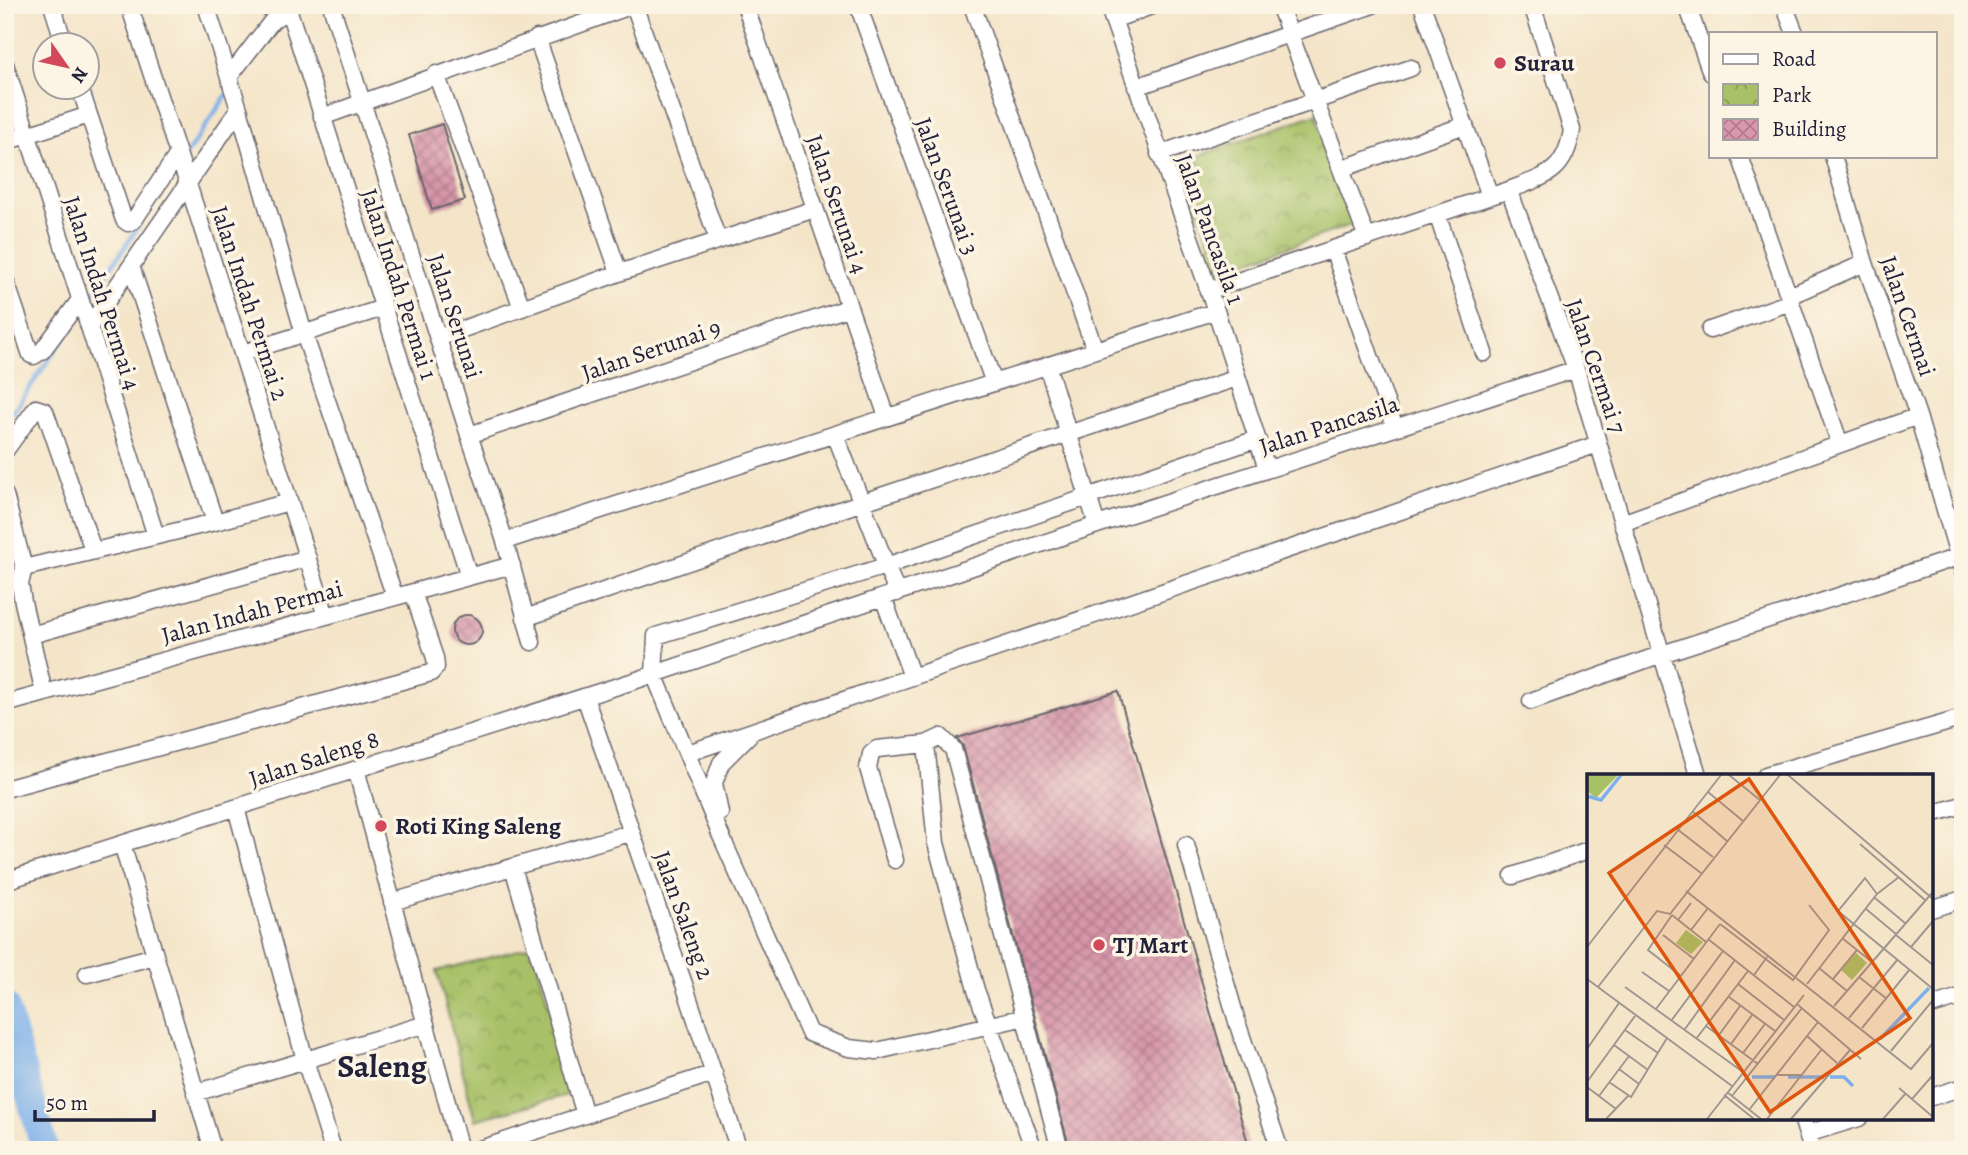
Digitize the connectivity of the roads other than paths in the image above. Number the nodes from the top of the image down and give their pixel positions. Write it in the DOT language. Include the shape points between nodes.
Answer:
graph roads {
  1 [pos="52,5"];
  2 [pos="129,5"];
  3 [pos="206,5"];
  4 [pos="331,5"];
  5 [pos="634,5"];
  6 [pos="745,5"];
  7 [pos="858,5"];
  8 [pos="972,5"];
  9 [pos="1154,5"];
  10 [pos="1279,5"];
  11 [pos="1373,5"];
  12 [pos="1422,5"];
  13 [pos="1532,5"];
  14 [pos="1687,5"];
  15 [pos="1784,5"];
  16 [pos="287,7"];
  17 [pos="1111,13"];
  18 [pos="61,32"];
  19 [pos="1795,32"];
  20 [pos="1290,33"];
  21 [pos="537,38"];
  22 [pos="5,64"];
  23 [pos="1709,67"];
  24 [pos="1411,68"];
  25 [pos="436,74"];
  26 [pos="229,76"];
  27 [pos="1136,86"];
  28 [pos="362,101"];
  29 [pos="1315,101"];
  30 [pos="85,102"];
  31 [pos="239,109"];
  32 [pos="89,115"];
  33 [pos="322,117"];
  34 [pos="1465,125"];
  35 [pos="27,135"];
  36 [pos="5,142"];
  37 [pos="178,154"];
  38 [pos="1159,154"];
  39 [pos="1741,158"];
  40 [pos="1834,158"];
  41 [pos="1341,169"];
  42 [pos="187,181"];
  43 [pos="1509,190"];
  44 [pos="1490,196"];
  45 [pos="815,209"];
  46 [pos="1437,214"];
  47 [pos="1367,237"];
  48 [pos="718,240"];
  49 [pos="1333,249"];
  50 [pos="1866,263"];
  51 [pos="131,266"];
  52 [pos="620,273"];
  53 [pos="5,278"];
  54 [pos="1208,291"];
  55 [pos="1790,299"];
  56 [pos="522,307"];
  57 [pos="383,308"];
  58 [pos="848,308"];
  59 [pos="1216,311"];
  60 [pos="84,313"];
  61 [pos="1710,330"];
  62 [pos="304,334"];
  63 [pos="438,338"];
  64 [pos="1095,350"];
  65 [pos="1484,353"];
  66 [pos="243,354"];
  67 [pos="1047,365"];
  68 [pos="1576,369"];
  69 [pos="1237,378"];
  70 [pos="994,383"];
  71 [pos="1918,416"];
  72 [pos="887,418"];
  73 [pos="1395,428"];
  74 [pos="1068,432"];
  75 [pos="835,434"];
  76 [pos="469,435"];
  77 [pos="1257,439"];
  78 [pos="1598,444"];
  79 [pos="1840,444"];
  80 [pos="5,451"];
  81 [pos="1267,469"];
  82 [pos="5,495"];
  83 [pos="1088,496"];
  84 [pos="289,502"];
  85 [pos="860,503"];
  86 [pos="215,523"];
  87 [pos="1622,523"];
  88 [pos="1097,524"];
  89 [pos="156,536"];
  90 [pos="505,541"];
  91 [pos="93,550"];
  92 [pos="308,558"];
  93 [pos="1961,564"];
  94 [pos="512,565"];
  95 [pos="886,566"];
  96 [pos="23,568"];
  97 [pos="469,576"];
  98 [pos="413,592"];
  99 [pos="890,595"];
  100 [pos="395,597"];
  101 [pos="326,616"];
  102 [pos="525,618"];
  103 [pos="31,635"];
  104 [pos="532,642"];
  105 [pos="1662,654"];
  106 [pos="654,674"];
  107 [pos="912,677"];
  108 [pos="44,693"];
  109 [pos="585,697"];
  110 [pos="1531,701"];
  111 [pos="5,704"];
  112 [pos="1963,718"];
  113 [pos="757,728"];
  114 [pos="926,744"];
  115 [pos="688,753"];
  116 [pos="356,769"];
  117 [pos="1698,774"];
  118 [pos="1769,774"];
  119 [pos="5,789"];
  120 [pos="1963,805"];
  121 [pos="236,807"];
  122 [pos="1933,813"];
  123 [pos="630,833"];
  124 [pos="721,836"];
  125 [pos="122,844"];
  126 [pos="1186,845"];
  127 [pos="1587,850"];
  128 [pos="895,860"];
  129 [pos="513,867"];
  130 [pos="1513,876"];
  131 [pos="5,881"];
  132 [pos="1963,899"];
  133 [pos="392,902"];
  134 [pos="1933,908"];
  135 [pos="155,956"];
  136 [pos="87,974"];
  137 [pos="1963,996"];
  138 [pos="1933,1005"];
  139 [pos="1025,1017"];
  140 [pos="426,1024"];
  141 [pos="989,1025"];
  142 [pos="305,1060"];
  143 [pos="714,1073"];
  144 [pos="1963,1087"];
  145 [pos="195,1093"];
  146 [pos="1933,1096"];
  147 [pos="585,1115"];
  148 [pos="1852,1120"];
  149 [pos="1807,1134"];
  150 [pos="213,1150"];
  151 [pos="332,1150"];
  152 [pos="460,1150"];
  153 [pos="477,1150"];
  154 [pos="738,1150"];
  155 [pos="1034,1150"];
  156 [pos="1060,1150"];
  157 [pos="1280,1150"];
  1 -- 18 [label="street"];
  2 -- 37 [label="street, Jalan Indah Permai 2"];
  3 -- 26 [label="street"];
  4 -- 28 [label="street, Jalan Serunai"];
  5 -- 21 [label="street"];
  5 -- 48 [label="street"];
  6 -- 45 [label="street, Jalan Serunai 4"];
  7 -- 70 [label="street, Jalan Serunai 3"];
  8 -- 64 [label="street"];
  9 -- 17 [label="street"];
  10 -- 20 [label="street"];
  11 -- 20 [label="street"];
  12 -- 34 [label="street"];
  13 -- 43 [label="street" via="1572,130 1569,151 1554,169"];
  14 -- 23 [label="street"];
  15 -- 19 [label="street"];
  16 -- 26 [label="street"];
  16 -- 33 [label="street, Jalan Indah Permai 1"];
  17 -- 27 [label="street, Jalan Pancasila 1"];
  20 -- 27 [label="street"];
  20 -- 29 [label="street"];
  21 -- 25 [label="street"];
  21 -- 52 [label="street"];
  22 -- 35 [label="street, Jalan Indah Permai 4"];
  24 -- 29 [label="street"];
  25 -- 28 [label="street"];
  25 -- 56 [label="street"];
  26 -- 31 [label="street"];
  27 -- 38 [label="street, Jalan Pancasila 1"];
  28 -- 33 [label="street"];
  28 -- 63 [label="street, Jalan Serunai"];
  29 -- 38 [label="street"];
  29 -- 41 [label="street"];
  30 -- 32 [label="street"];
  31 -- 42 [label="street"];
  31 -- 62 [label="street"];
  32 -- 35 [label="street"];
  32 -- 37 [label="street" via="128,223"];
  33 -- 57 [label="street, Jalan Indah Permai 1"];
  34 -- 41 [label="street"];
  34 -- 44 [label="street"];
  35 -- 36 [label="street"];
  35 -- 60 [label="street, Jalan Indah Permai 4"];
  37 -- 42 [label="street, Jalan Indah Permai 2"];
  38 -- 54 [label="street, Jalan Pancasila 1"];
  39 -- 55 [label="street"];
  40 -- 50 [label="street, Jalan Cermai"];
  41 -- 47 [label="street"];
  42 -- 51 [label="street"];
  42 -- 66 [label="street, Jalan Indah Permai 2"];
  43 -- 44 [label="street"];
  43 -- 68 [label="street, Jalan Cermai 7"];
  44 -- 46 [label="street"];
  45 -- 48 [label="street"];
  45 -- 58 [label="street, Jalan Serunai 4"];
  46 -- 47 [label="street"];
  46 -- 65 [label="street"];
  47 -- 49 [label="street"];
  48 -- 52 [label="street"];
  49 -- 54 [label="street"];
  49 -- 73 [label="street"];
  50 -- 55 [label="street"];
  50 -- 71 [label="street, Jalan Cermai"];
  51 -- 60 [label="street"];
  51 -- 86 [label="street"];
  52 -- 56 [label="street"];
  53 -- 60 [label="street" via="31,355 42,351"];
  54 -- 59 [label="street, Jalan Pancasila 1"];
  55 -- 61 [label="street"];
  55 -- 79 [label="street"];
  56 -- 63 [label="street"];
  57 -- 62 [label="street"];
  57 -- 97 [label="street, Jalan Indah Permai 1"];
  58 -- 72 [label="street, Jalan Serunai 4"];
  58 -- 76 [label="street, Jalan Serunai 9"];
  59 -- 64 [label="street"];
  59 -- 69 [label="street, Jalan Pancasila 1"];
  60 -- 89 [label="street, Jalan Indah Permai 4"];
  62 -- 66 [label="street"];
  62 -- 100 [label="street"];
  63 -- 76 [label="street, Jalan Serunai"];
  64 -- 67 [label="street"];
  66 -- 84 [label="street, Jalan Indah Permai 2"];
  67 -- 70 [label="street"];
  67 -- 74 [label="street"];
  68 -- 73 [label="street, Jalan Pancasila"];
  68 -- 78 [label="street, Jalan Cermai 7"];
  69 -- 74 [label="street"];
  69 -- 77 [label="street, Jalan Pancasila 1"];
  70 -- 72 [label="street"];
  71 -- 79 [label="street"];
  71 -- 93 [label="street, Jalan Cermai"];
  72 -- 75 [label="street"];
  73 -- 81 [label="street, Jalan Pancasila"];
  74 -- 83 [label="street"];
  74 -- 85 [label="street"];
  75 -- 85 [label="street"];
  75 -- 90 [label="street"];
  76 -- 90 [label="street, Jalan Serunai"];
  77 -- 81 [label="street, Jalan Pancasila 1"];
  77 -- 83 [label="street"];
  78 -- 87 [label="street, Jalan Cermai 7"];
  78 -- 107 [label="street"];
  79 -- 87 [label="street"];
  80 -- 91 [label="street" via="36,408 45,411"];
  81 -- 88 [label="street, Jalan Pancasila"];
  82 -- 96 [label="street"];
  83 -- 88 [label="street"];
  83 -- 95 [label="street"];
  84 -- 86 [label="street"];
  84 -- 92 [label="street, Jalan Indah Permai 2"];
  85 -- 95 [label="street"];
  85 -- 102 [label="street"];
  86 -- 89 [label="street"];
  87 -- 105 [label="street, Jalan Cermai 7"];
  88 -- 99 [label="street, Jalan Pancasila"];
  89 -- 91 [label="street"];
  90 -- 94 [label="street, Jalan Serunai"];
  91 -- 96 [label="street"];
  92 -- 101 [label="street, Jalan Indah Permai 2"];
  92 -- 103 [label="street"];
  93 -- 105 [label="street"];
  94 -- 97 [label="street, Jalan Indah Permai"];
  94 -- 102 [label="street, Jalan Serunai"];
  95 -- 99 [label="street"];
  95 -- 106 [label="street" via="656,636"];
  96 -- 103 [label="street" via="20,584"];
  97 -- 98 [label="street, Jalan Indah Permai"];
  98 -- 100 [label="street, Jalan Indah Permai"];
  98 -- 119 [label="street" via="435,658 431,673"];
  99 -- 106 [label="street, Jalan Saleng 8"];
  99 -- 107 [label="street"];
  100 -- 101 [label="street, Jalan Indah Permai"];
  101 -- 108 [label="street, Jalan Indah Permai"];
  102 -- 104 [label="street, Jalan Serunai"];
  103 -- 108 [label="street"];
  105 -- 110 [label="street"];
  105 -- 117 [label="street, Jalan Cermai 7"];
  106 -- 109 [label="street, Jalan Saleng 8"];
  106 -- 115 [label="street"];
  107 -- 113 [label="street"];
  108 -- 111 [label="street, Jalan Indah Permai"];
  109 -- 116 [label="street, Jalan Saleng 8"];
  109 -- 123 [label="street, Jalan Saleng 2"];
  112 -- 118 [label="street"];
  113 -- 115 [label="street"];
  113 -- 124 [label="street" via="721,763 714,783"];
  114 -- 128 [label="street" via="877,749 868,768"];
  114 -- 139 [label="street" via="941,737 953,749"];
  114 -- 141 [label="street" via="936,843"];
  115 -- 124 [label="street"];
  116 -- 121 [label="street, Jalan Saleng 8"];
  116 -- 133 [label="street"];
  120 -- 122 [label="street"];
  121 -- 125 [label="street, Jalan Saleng 8"];
  121 -- 142 [label="street"];
  123 -- 129 [label="street"];
  123 -- 143 [label="street, Jalan Saleng 2"];
  124 -- 141 [label="street" via="809,1033 849,1048 877,1051"];
  125 -- 131 [label="street, Jalan Saleng 8"];
  125 -- 135 [label="street"];
  126 -- 157 [label="street"];
  127 -- 130 [label="street"];
  129 -- 133 [label="street"];
  129 -- 147 [label="street"];
  132 -- 134 [label="street"];
  133 -- 140 [label="street"];
  135 -- 136 [label="street"];
  135 -- 145 [label="street"];
  137 -- 138 [label="street"];
  139 -- 141 [label="street"];
  139 -- 156 [label="street"];
  140 -- 142 [label="street"];
  140 -- 152 [label="street"];
  141 -- 155 [label="street"];
  142 -- 145 [label="street"];
  142 -- 151 [label="street"];
  143 -- 147 [label="street"];
  143 -- 154 [label="street, Jalan Saleng 2"];
  144 -- 146 [label="street"];
  145 -- 150 [label="street"];
  147 -- 153 [label="street"];
  148 -- 149 [label="street"];
}
